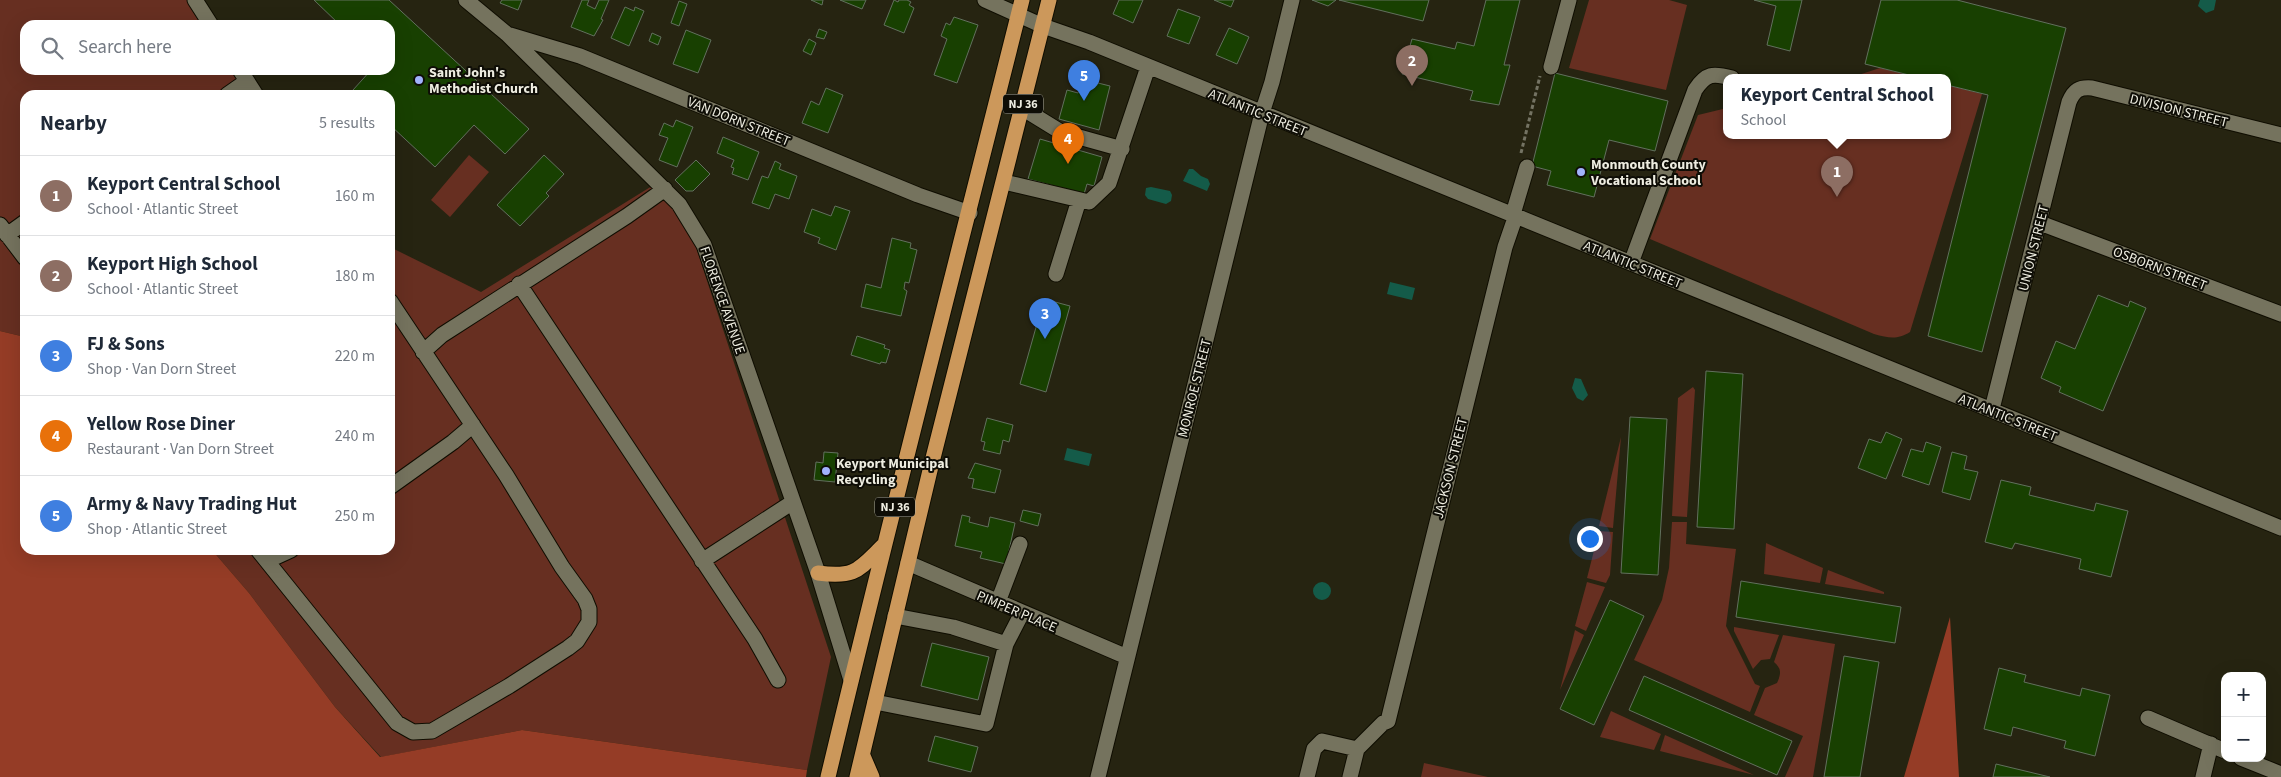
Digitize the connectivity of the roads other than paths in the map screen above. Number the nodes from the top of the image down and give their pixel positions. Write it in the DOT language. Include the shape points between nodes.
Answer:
graph roads {
  1 [pos="195,0"];
  2 [pos="466,0"];
  3 [pos="985,0"];
  4 [pos="1049,0"];
  5 [pos="1292,0"];
  6 [pos="1568,0"];
  7 [pos="1020,7"];
  8 [pos="208,20"];
  9 [pos="1043,26"];
  10 [pos="506,34"];
  11 [pos="1148,67"];
  12 [pos="1547,68"];
  13 [pos="244,76"];
  14 [pos="1723,77"];
  15 [pos="2078,89"];
  16 [pos="231,90"];
  17 [pos="253,90"];
  18 [pos="1022,108"];
  19 [pos="1262,113"];
  20 [pos="2281,135"];
  21 [pos="1122,149"];
  22 [pos="1523,164"];
  23 [pos="1004,182"];
  24 [pos="665,189"];
  25 [pos="1079,200"];
  26 [pos="970,213"];
  27 [pos="1514,215"];
  28 [pos="2040,223"];
  29 [pos="20,224"];
  30 [pos="4,230"];
  31 [pos="20,251"];
  32 [pos="1631,263"];
  33 [pos="1056,274"];
  34 [pos="520,284"];
  35 [pos="395,309"];
  36 [pos="2281,314"];
  37 [pos="423,352"];
  38 [pos="1992,409"];
  39 [pos="473,425"];
  40 [pos="395,483"];
  41 [pos="793,502"];
  42 [pos="2281,528"];
  43 [pos="1020,544"];
  44 [pos="884,545"];
  45 [pos="262,556"];
  46 [pos="702,561"];
  47 [pos="908,563"];
  48 [pos="818,573"];
  49 [pos="998,602"];
  50 [pos="1022,613"];
  51 [pos="895,616"];
  52 [pos="1006,644"];
  53 [pos="1127,657"];
  54 [pos="778,680"];
  55 [pos="851,680"];
  56 [pos="875,702"];
  57 [pos="2148,718"];
  58 [pos="2211,744"];
  59 [pos="1357,749"];
  60 [pos="2221,749"];
  61 [pos="863,756"];
  62 [pos="2251,762"];
  63 [pos="2281,774"];
  64 [pos="828,777"];
  65 [pos="858,777"];
  66 [pos="872,777"];
  67 [pos="1098,777"];
  68 [pos="1307,777"];
  69 [pos="1350,777"];
  70 [pos="2203,777"];
  1 -- 8 [label="street"];
  2 -- 10 [label="street, FLORENCE AVENUE"];
  3 -- 7 [label="street, ATLANTIC STREET"];
  4 -- 9 [label="highway, NJ 36"];
  5 -- 19 [label="street, MONROE STREET"];
  6 -- 12 [label="street"];
  7 -- 9 [label="street, ATLANTIC STREET"];
  7 -- 26 [label="highway, NJ 36"];
  9 -- 11 [label="street, ATLANTIC STREET"];
  9 -- 18 [label="highway, NJ 36"];
  10 -- 24 [label="street, FLORENCE AVENUE"];
  10 -- 26 [label="street, VAN DORN STREET" via="580,56 918,195"];
  11 -- 19 [label="street, ATLANTIC STREET"];
  11 -- 21 [label="street"];
  13 -- 16 [label="street"];
  13 -- 17 [label="street"];
  14 -- 32 [label="street" via="1711,75 1702,79 1694,90"];
  15 -- 20 [label="street, DIVISION STREET" via="2092,88"];
  15 -- 28 [label="street, UNION STREET" via="2069,102"];
  18 -- 21 [label="street" via="1061,132"];
  18 -- 23 [label="highway, NJ 36"];
  19 -- 27 [label="street, ATLANTIC STREET"];
  19 -- 53 [label="street, MONROE STREET"];
  21 -- 25 [label="street" via="1110,183 1089,202"];
  22 -- 27 [label="street, JACKSON STREET"];
  23 -- 25 [label="street"];
  23 -- 47 [label="highway, NJ 36"];
  24 -- 34 [label="street"];
  24 -- 41 [label="street, FLORENCE AVENUE" via="679,204 704,245"];
  25 -- 33 [label="street"];
  26 -- 44 [label="highway, NJ 36"];
  27 -- 32 [label="street, ATLANTIC STREET"];
  27 -- 59 [label="street, JACKSON STREET" via="1388,721"];
  28 -- 36 [label="street, OSBORN STREET"];
  28 -- 38 [label="street, UNION STREET"];
  29 -- 30 [label="street"];
  30 -- 31 [label="street"];
  32 -- 38 [label="street, ATLANTIC STREET"];
  34 -- 37 [label="street" via="442,335"];
  34 -- 46 [label="street"];
  35 -- 37 [label="street"];
  37 -- 39 [label="street"];
  38 -- 42 [label="street, ATLANTIC STREET"];
  39 -- 40 [label="street"];
  39 -- 45 [label="street" via="589,609 589,622 577,641 509,686 432,731 413,732 397,723"];
  41 -- 46 [label="street"];
  41 -- 48 [label="street, FLORENCE AVENUE"];
  43 -- 49 [label="street"];
  44 -- 48 [label="highway" via="863,565 845,575"];
  44 -- 55 [label="highway, NJ 36"];
  46 -- 54 [label="street" via="755,639"];
  47 -- 49 [label="street, PIMPER PLACE"];
  47 -- 51 [label="highway, NJ 36"];
  48 -- 55 [label="street, FLORENCE AVENUE"];
  49 -- 50 [label="street, PIMPER PLACE"];
  50 -- 52 [label="street"];
  50 -- 53 [label="street, PIMPER PLACE"];
  51 -- 52 [label="street" via="954,627"];
  51 -- 56 [label="highway, NJ 36"];
  52 -- 56 [label="street" via="986,724"];
  53 -- 67 [label="street, MONROE STREET"];
  55 -- 64 [label="highway, NJ 36"];
  56 -- 61 [label="highway, NJ 36"];
  57 -- 58 [label="street"];
  58 -- 60 [label="street"];
  58 -- 70 [label="street"];
  59 -- 68 [label="street" via="1322,741 1314,749"];
  59 -- 69 [label="street"];
  61 -- 65 [label="highway, NJ 36"];
  61 -- 66 [label="highway"];
  62 -- 63 [label="street"];
}
